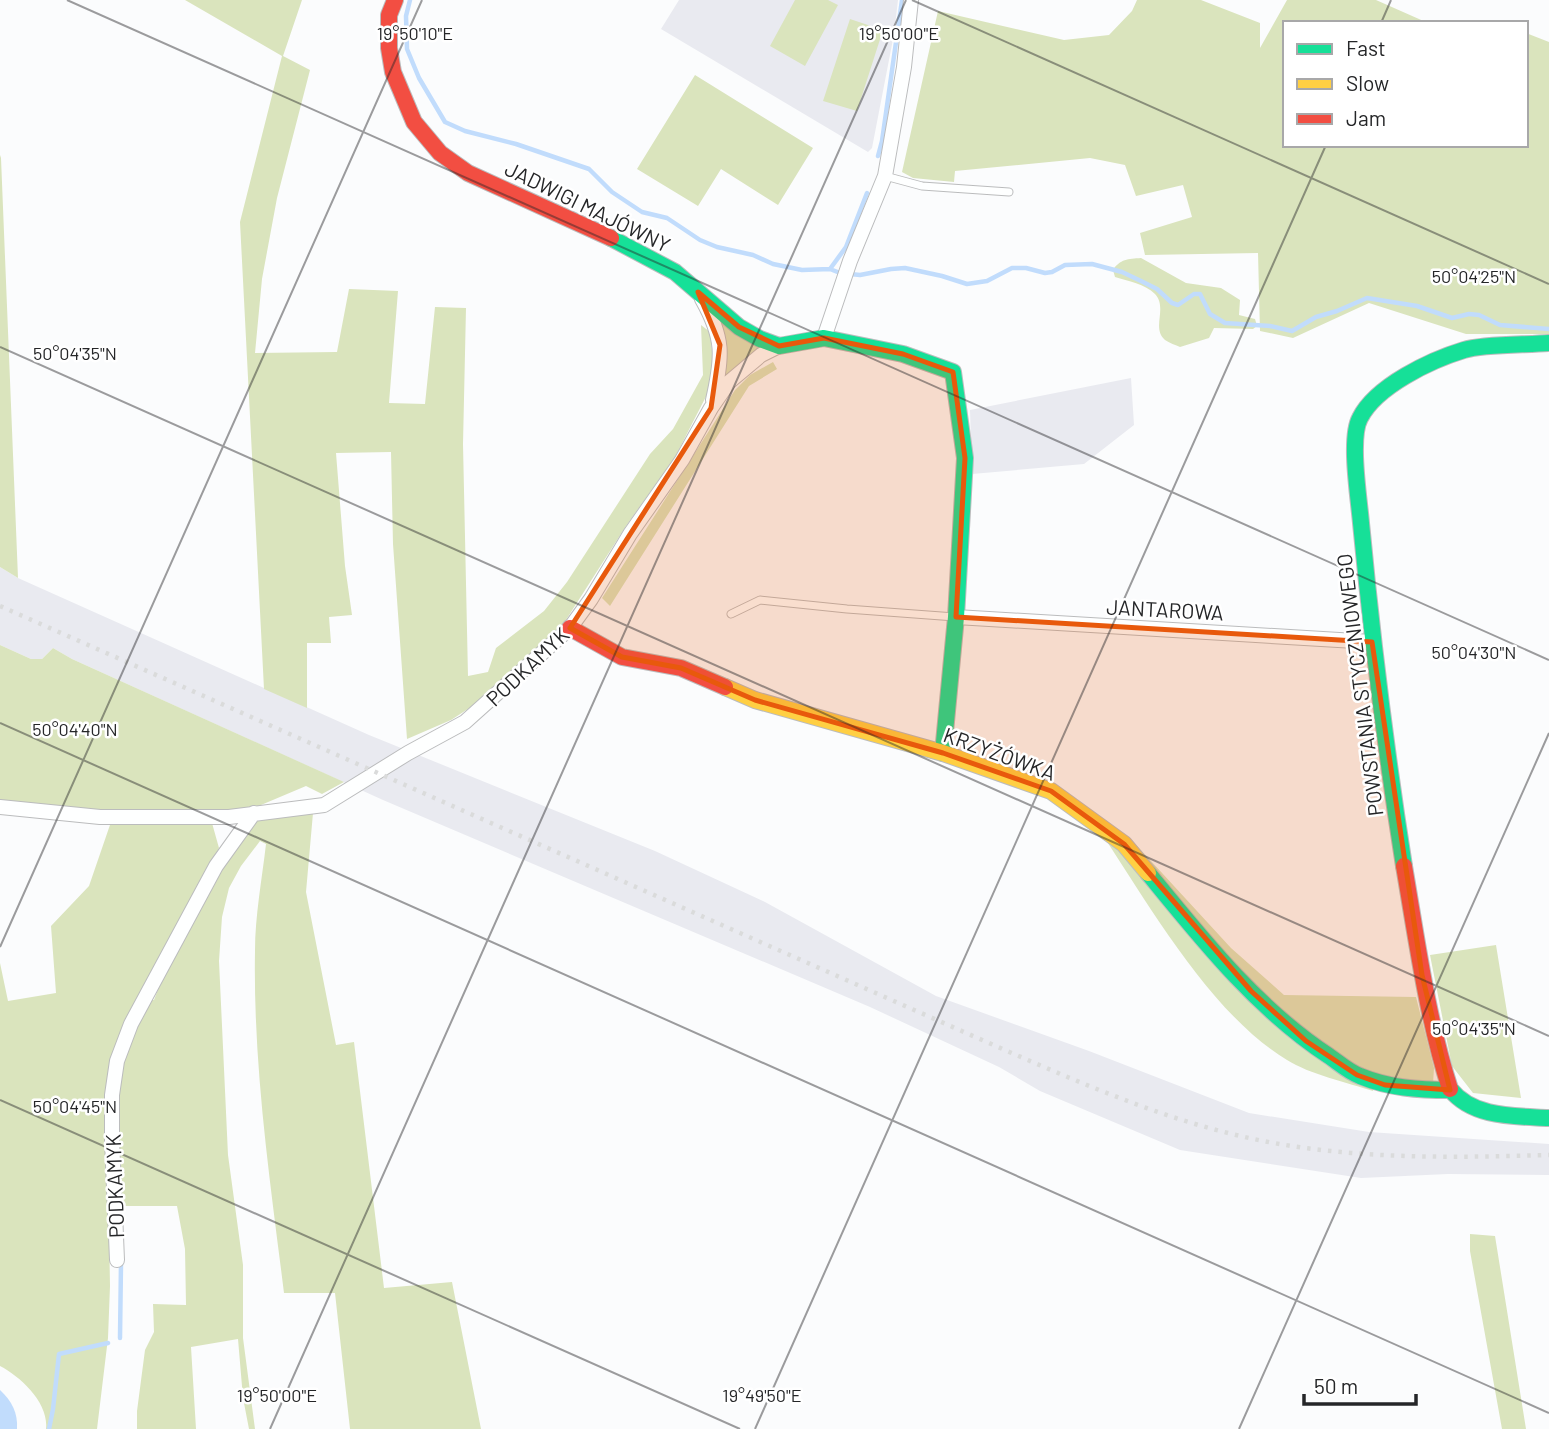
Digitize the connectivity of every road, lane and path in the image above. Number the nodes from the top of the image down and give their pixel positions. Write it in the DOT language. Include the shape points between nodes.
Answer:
graph roads {
  1 [pos="395,0"];
  2 [pos="911,0"];
  3 [pos="885,176"];
  4 [pos="1009,192"];
  5 [pos="698,292"];
  6 [pos="824,338"];
  7 [pos="1549,343"];
  8 [pos="779,346"];
  9 [pos="711,408"];
  10 [pos="732,614"];
  11 [pos="956,617"];
  12 [pos="570,628"];
  13 [pos="1372,642"];
  14 [pos="943,753"];
  15 [pos="0,807"];
  16 [pos="254,813"];
  17 [pos="1450,1090"];
  18 [pos="1546,1120"];
  19 [pos="117,1260"];
  1 -- 5 [label="street, JADWIGI MAJÓWNY" via="389,15 393,72 414,122 440,152 468,173 621,242 675,272"];
  2 -- 3 [label="street"];
  3 -- 4 [label="lane" via="922,186"];
  3 -- 6 [label="street"];
  5 -- 8 [label="street, JADWIGI MAJÓWNY" via="739,327"];
  5 -- 9 [label="street, PODKAMYK" via="715,322 720,345"];
  6 -- 8 [label="street"];
  6 -- 11 [label="street" via="903,354 953,372 965,458"];
  7 -- 13 [label="street, POWSTANIA STYCZNIOWEGO" via="1466,349 1387,386 1362,414 1356,455"];
  8 -- 9 [label="street, PODKAMYK" via="746,366"];
  9 -- 12 [label="street, PODKAMYK" via="682,460"];
  10 -- 11 [label="lane, JANTAROWA" via="760,600"];
  11 -- 13 [label="street, JANTAROWA"];
  11 -- 14 [label="street"];
  12 -- 14 [label="street, KRZYŻÓWKA" via="622,657 681,668 755,700"];
  12 -- 16 [label="street, PODKAMYK" via="465,722 352,789 324,805"];
  13 -- 17 [label="street, POWSTANIA STYCZNIOWEGO" via="1412,921 1437,1049"];
  14 -- 17 [label="street, KRZYŻÓWKA" via="1051,791 1124,844 1251,991 1306,1041 1357,1075 1385,1085"];
  15 -- 16 [label="street, PODKAMYK" via="100,817"];
  16 -- 19 [label="street, PODKAMYK" via="216,866 131,1024 117,1061 112,1095"];
  17 -- 18 [label="street" via="1461,1102 1480,1110"];
}
